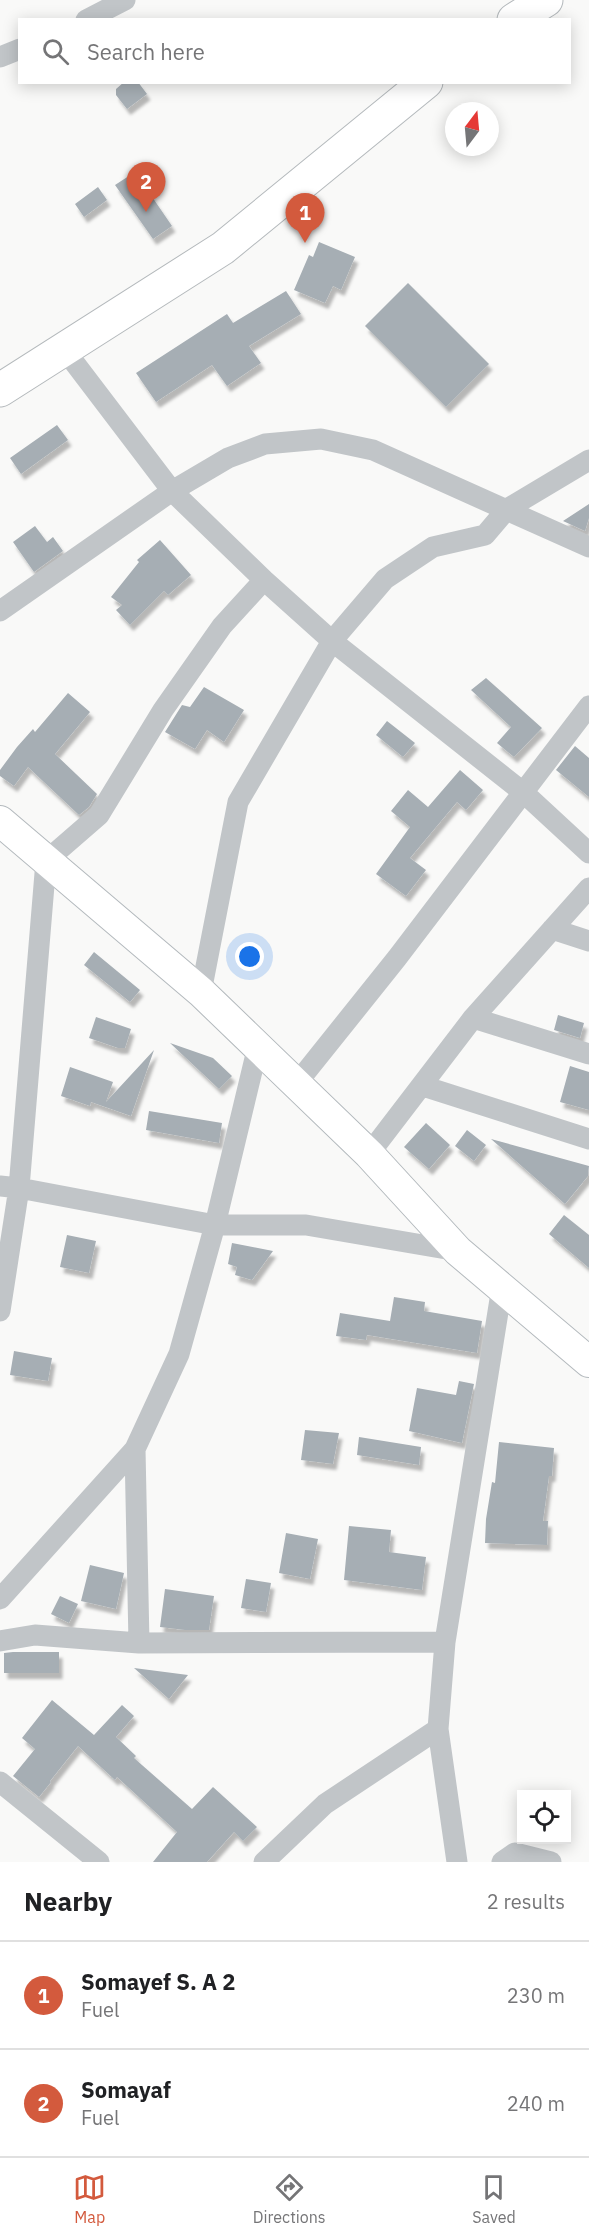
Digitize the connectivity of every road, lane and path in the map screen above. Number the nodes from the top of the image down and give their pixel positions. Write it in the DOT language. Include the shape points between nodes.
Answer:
graph roads {
  1 [pos="124,0"];
  2 [pos="546,0"];
  3 [pos="90,18"];
  4 [pos="517,18"];
  5 [pos="18,50"];
  6 [pos="0,57"];
  7 [pos="424,84"];
  8 [pos="64,349"];
  9 [pos="0,390"];
  10 [pos="589,460"];
  11 [pos="172,491"];
  12 [pos="507,509"];
  13 [pos="589,547"];
  14 [pos="264,580"];
  15 [pos="0,611"];
  16 [pos="332,641"];
  17 [pos="589,707"];
  18 [pos="524,793"];
  19 [pos="0,821"];
  20 [pos="589,853"];
  21 [pos="46,861"];
  22 [pos="589,888"];
  23 [pos="552,929"];
  24 [pos="589,941"];
  25 [pos="201,992"];
  26 [pos="474,1018"];
  27 [pos="258,1046"];
  28 [pos="589,1054"];
  29 [pos="297,1083"];
  30 [pos="423,1086"];
  31 [pos="589,1139"];
  32 [pos="369,1154"];
  33 [pos="9,1187"];
  34 [pos="215,1225"];
  35 [pos="458,1251"];
  36 [pos="502,1287"];
  37 [pos="0,1311"];
  38 [pos="589,1362"];
  39 [pos="135,1449"];
  40 [pos="0,1599"];
  41 [pos="0,1641"];
  42 [pos="445,1642"];
  43 [pos="139,1643"];
  44 [pos="438,1729"];
  45 [pos="0,1782"];
  46 [pos="99,1862"];
  47 [pos="264,1862"];
  48 [pos="458,1862"];
  49 [pos="502,1862"];
  50 [pos="551,1862"];
  1 -- 3 [label="street"];
  2 -- 4 [label="main road"];
  5 -- 6 [label="street"];
  7 -- 8 [label="main road" via="223,248"];
  8 -- 9 [label="main road"];
  8 -- 11 [label="street"];
  10 -- 12 [label="street"];
  11 -- 12 [label="street" via="228,458 265,444 321,439 373,450"];
  11 -- 14 [label="street"];
  11 -- 15 [label="street"];
  12 -- 13 [label="street"];
  12 -- 16 [label="street" via="485,535 433,548 385,579"];
  14 -- 16 [label="street"];
  14 -- 21 [label="street" via="222,626 163,710 99,815"];
  16 -- 18 [label="street"];
  16 -- 25 [label="street" via="238,802"];
  17 -- 18 [label="street"];
  18 -- 20 [label="street"];
  18 -- 29 [label="street"];
  19 -- 21 [label="street"];
  21 -- 25 [label="street"];
  21 -- 33 [label="street"];
  22 -- 23 [label="street"];
  23 -- 24 [label="street"];
  23 -- 26 [label="street"];
  25 -- 27 [label="street"];
  26 -- 28 [label="street"];
  26 -- 30 [label="street"];
  27 -- 29 [label="street"];
  27 -- 34 [label="street"];
  29 -- 32 [label="street"];
  30 -- 31 [label="street"];
  30 -- 32 [label="street"];
  32 -- 35 [label="street"];
  33 -- 34 [label="street"];
  33 -- 37 [label="street"];
  34 -- 35 [label="street" via="306,1225"];
  34 -- 39 [label="street" via="179,1354"];
  35 -- 36 [label="street"];
  36 -- 38 [label="street"];
  36 -- 42 [label="street"];
  39 -- 40 [label="street"];
  39 -- 43 [label="street"];
  41 -- 43 [label="street" via="34,1635"];
  42 -- 43 [label="street"];
  42 -- 44 [label="street"];
  44 -- 47 [label="street" via="325,1804"];
  44 -- 48 [label="street"];
  45 -- 46 [label="street"];
  49 -- 50 [label="street" via="515,1853"];
}
